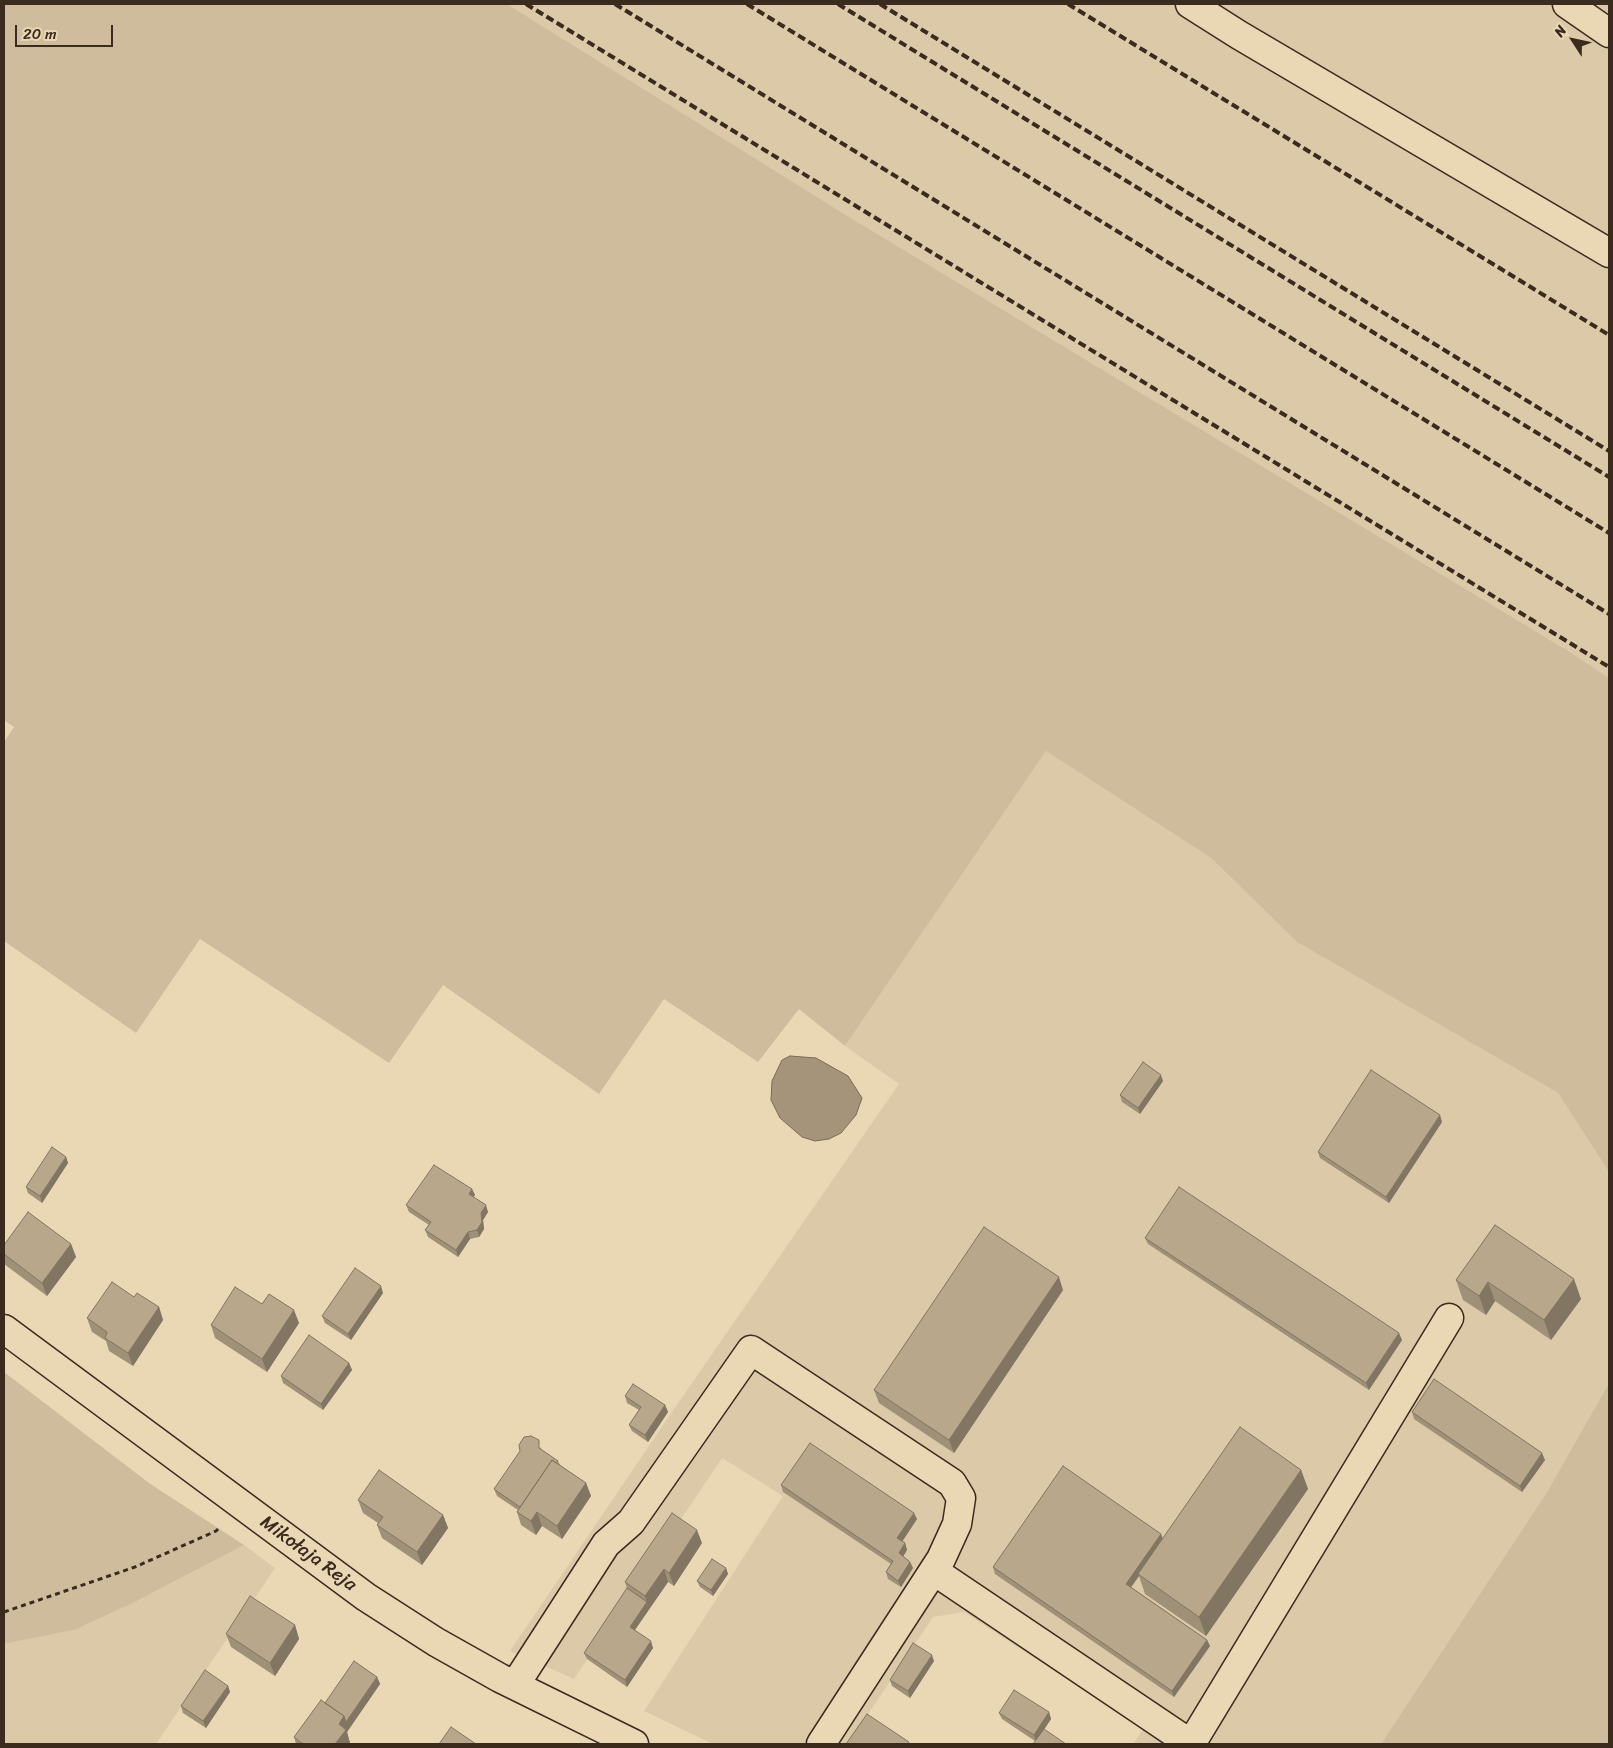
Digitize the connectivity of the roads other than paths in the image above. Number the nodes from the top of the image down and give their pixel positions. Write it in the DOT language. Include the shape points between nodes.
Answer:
graph roads {
  1 [pos="1190,4"];
  2 [pos="1567,4"];
  3 [pos="1609,33"];
  4 [pos="1609,253"];
  5 [pos="1449,1318"];
  6 [pos="4,1329"];
  7 [pos="934,1571"];
  8 [pos="515,1685"];
  9 [pos="634,1744"];
  10 [pos="821,1744"];
  1 -- 4 [label="street"];
  2 -- 3 [label="street"];
  5 -- 7 [label="street" via="1192,1744"];
  6 -- 8 [label="street, Mikołaja Reja" via="366,1597 436,1642"];
  7 -- 8 [label="street" via="957,1524 961,1498 952,1483 751,1350 631,1522 606,1544"];
  7 -- 10 [label="street"];
  8 -- 9 [label="street, Mikołaja Reja"];
}
